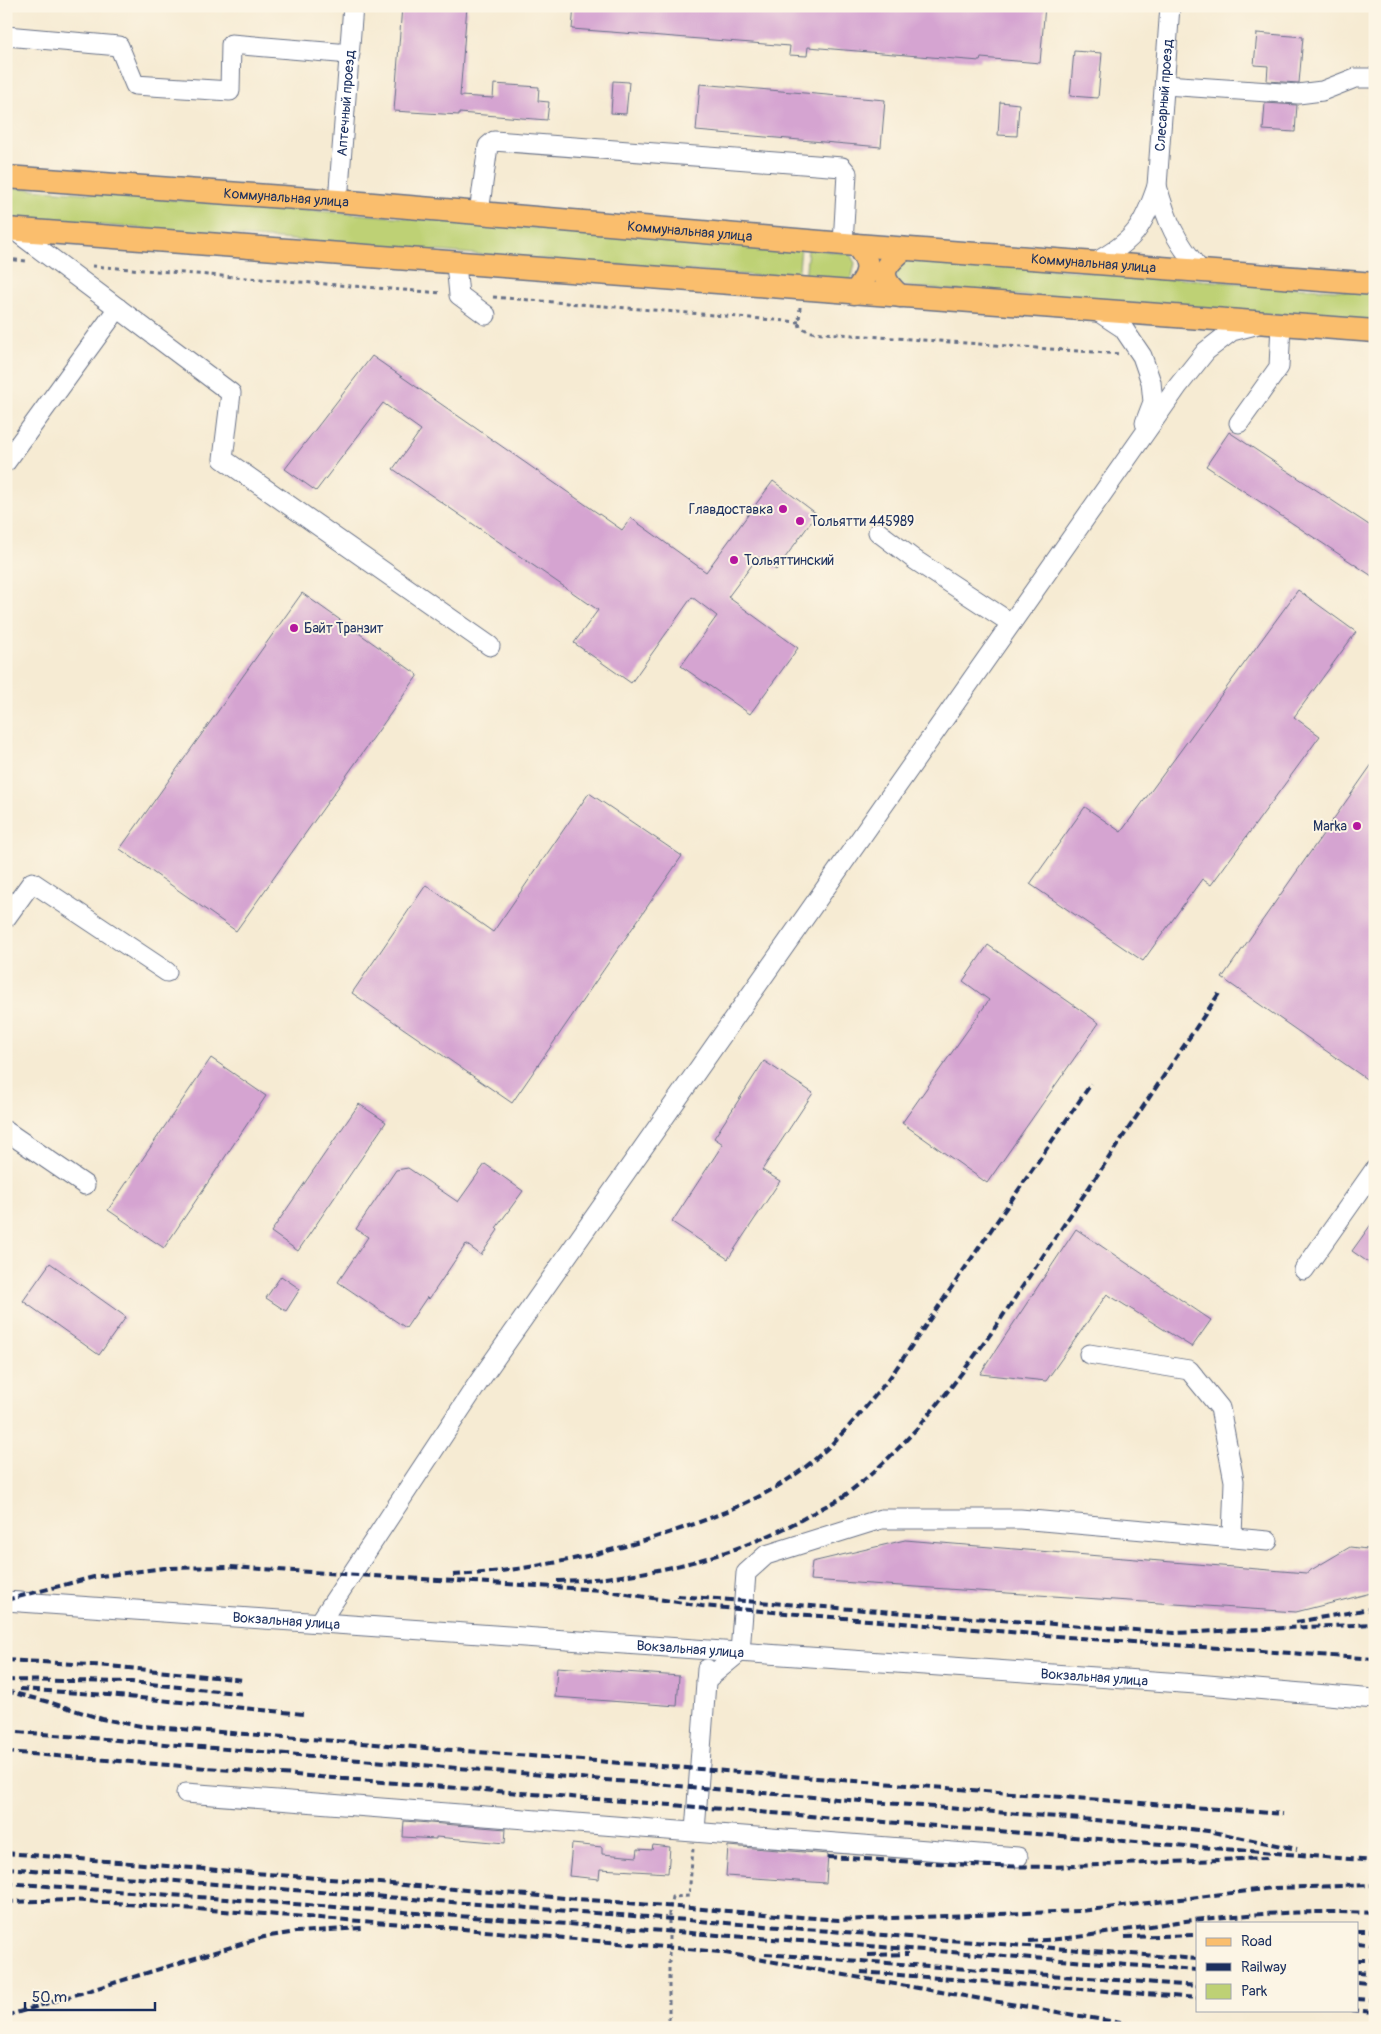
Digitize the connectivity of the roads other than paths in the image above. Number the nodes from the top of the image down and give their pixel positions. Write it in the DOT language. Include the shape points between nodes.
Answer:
graph roads {
  1 [pos="353,6"];
  2 [pos="1170,6"];
  3 [pos="6,36"];
  4 [pos="350,54"];
  5 [pos="1375,78"];
  6 [pos="1165,84"];
  7 [pos="6,177"];
  8 [pos="1157,186"];
  9 [pos="338,201"];
  10 [pos="479,213"];
  11 [pos="10,229"];
  12 [pos="849,245"];
  13 [pos="904,249"];
  14 [pos="1094,263"];
  15 [pos="456,264"];
  16 [pos="1201,271"];
  17 [pos="1375,284"];
  18 [pos="854,293"];
  19 [pos="900,296"];
  20 [pos="118,308"];
  21 [pos="1098,311"];
  22 [pos="486,316"];
  23 [pos="1271,324"];
  24 [pos="1375,331"];
  25 [pos="1239,423"];
  26 [pos="1139,440"];
  27 [pos="6,462"];
  28 [pos="878,532"];
  29 [pos="1011,623"];
  30 [pos="490,646"];
  31 [pos="6,918"];
  32 [pos="167,972"];
  33 [pos="6,1131"];
  34 [pos="1375,1169"];
  35 [pos="85,1185"];
  36 [pos="1304,1270"];
  37 [pos="1089,1354"];
  38 [pos="1232,1537"];
  39 [pos="1268,1540"];
  40 [pos="6,1600"];
  41 [pos="320,1622"];
  42 [pos="708,1650"];
  43 [pos="740,1652"];
  44 [pos="706,1680"];
  45 [pos="1375,1699"];
  46 [pos="186,1793"];
  47 [pos="695,1831"];
  48 [pos="1018,1857"];
  1 -- 4 [label="street, Аптечный проезд"];
  2 -- 6 [label="street, Слесарный проезд"];
  3 -- 4 [label="street" via="119,46 135,85 230,91 230,44"];
  4 -- 9 [label="street, Аптечный проезд"];
  5 -- 6 [label="street" via="1355,78 1322,91 1298,94"];
  6 -- 8 [label="street, Слесарный проезд"];
  7 -- 9 [label="main road, Коммунальная улица"];
  8 -- 14 [label="street, Слесарный проезд" via="1140,227 1117,250"];
  8 -- 16 [label="street, Слесарный проезд" via="1170,228"];
  9 -- 10 [label="main road, Коммунальная улица"];
  10 -- 12 [label="main road, Коммунальная улица"];
  10 -- 12 [label="street" via="488,146 494,141 842,167 847,174"];
  11 -- 15 [label="main road"];
  11 -- 20 [label="street"];
  12 -- 13 [label="main road, Коммунальная улица"];
  12 -- 18 [label="main road" via="866,257 868,271 864,282"];
  13 -- 14 [label="main road, Коммунальная улица"];
  13 -- 19 [label="main road" via="890,260 884,274 888,286"];
  14 -- 16 [label="main road, Коммунальная улица"];
  15 -- 18 [label="main road"];
  15 -- 22 [label="street" via="459,294"];
  16 -- 17 [label="main road, Коммунальная улица"];
  18 -- 19 [label="main road"];
  19 -- 21 [label="main road"];
  20 -- 27 [label="street"];
  20 -- 30 [label="street" via="231,393 223,459"];
  21 -- 23 [label="main road"];
  21 -- 26 [label="street" via="1123,328 1142,356 1151,382 1153,402"];
  23 -- 24 [label="main road"];
  23 -- 25 [label="street" via="1280,368"];
  23 -- 26 [label="street" via="1232,331 1206,351"];
  26 -- 29 [label="street"];
  28 -- 29 [label="street"];
  29 -- 41 [label="street" via="486,1372"];
  31 -- 32 [label="street" via="32,882"];
  33 -- 35 [label="street"];
  34 -- 36 [label="street"];
  37 -- 38 [label="street" via="1189,1370 1220,1408 1234,1481"];
  38 -- 39 [label="street"];
  38 -- 43 [label="street" via="1020,1520 881,1519 766,1556 746,1573"];
  40 -- 41 [label="street, Вокзальная улица"];
  41 -- 42 [label="street, Вокзальная улица"];
  42 -- 43 [label="street, Вокзальная улица"];
  42 -- 44 [label="street"];
  43 -- 44 [label="street"];
  43 -- 45 [label="street, Вокзальная улица"];
  44 -- 47 [label="street"];
  46 -- 47 [label="street"];
  47 -- 48 [label="street"];
}
